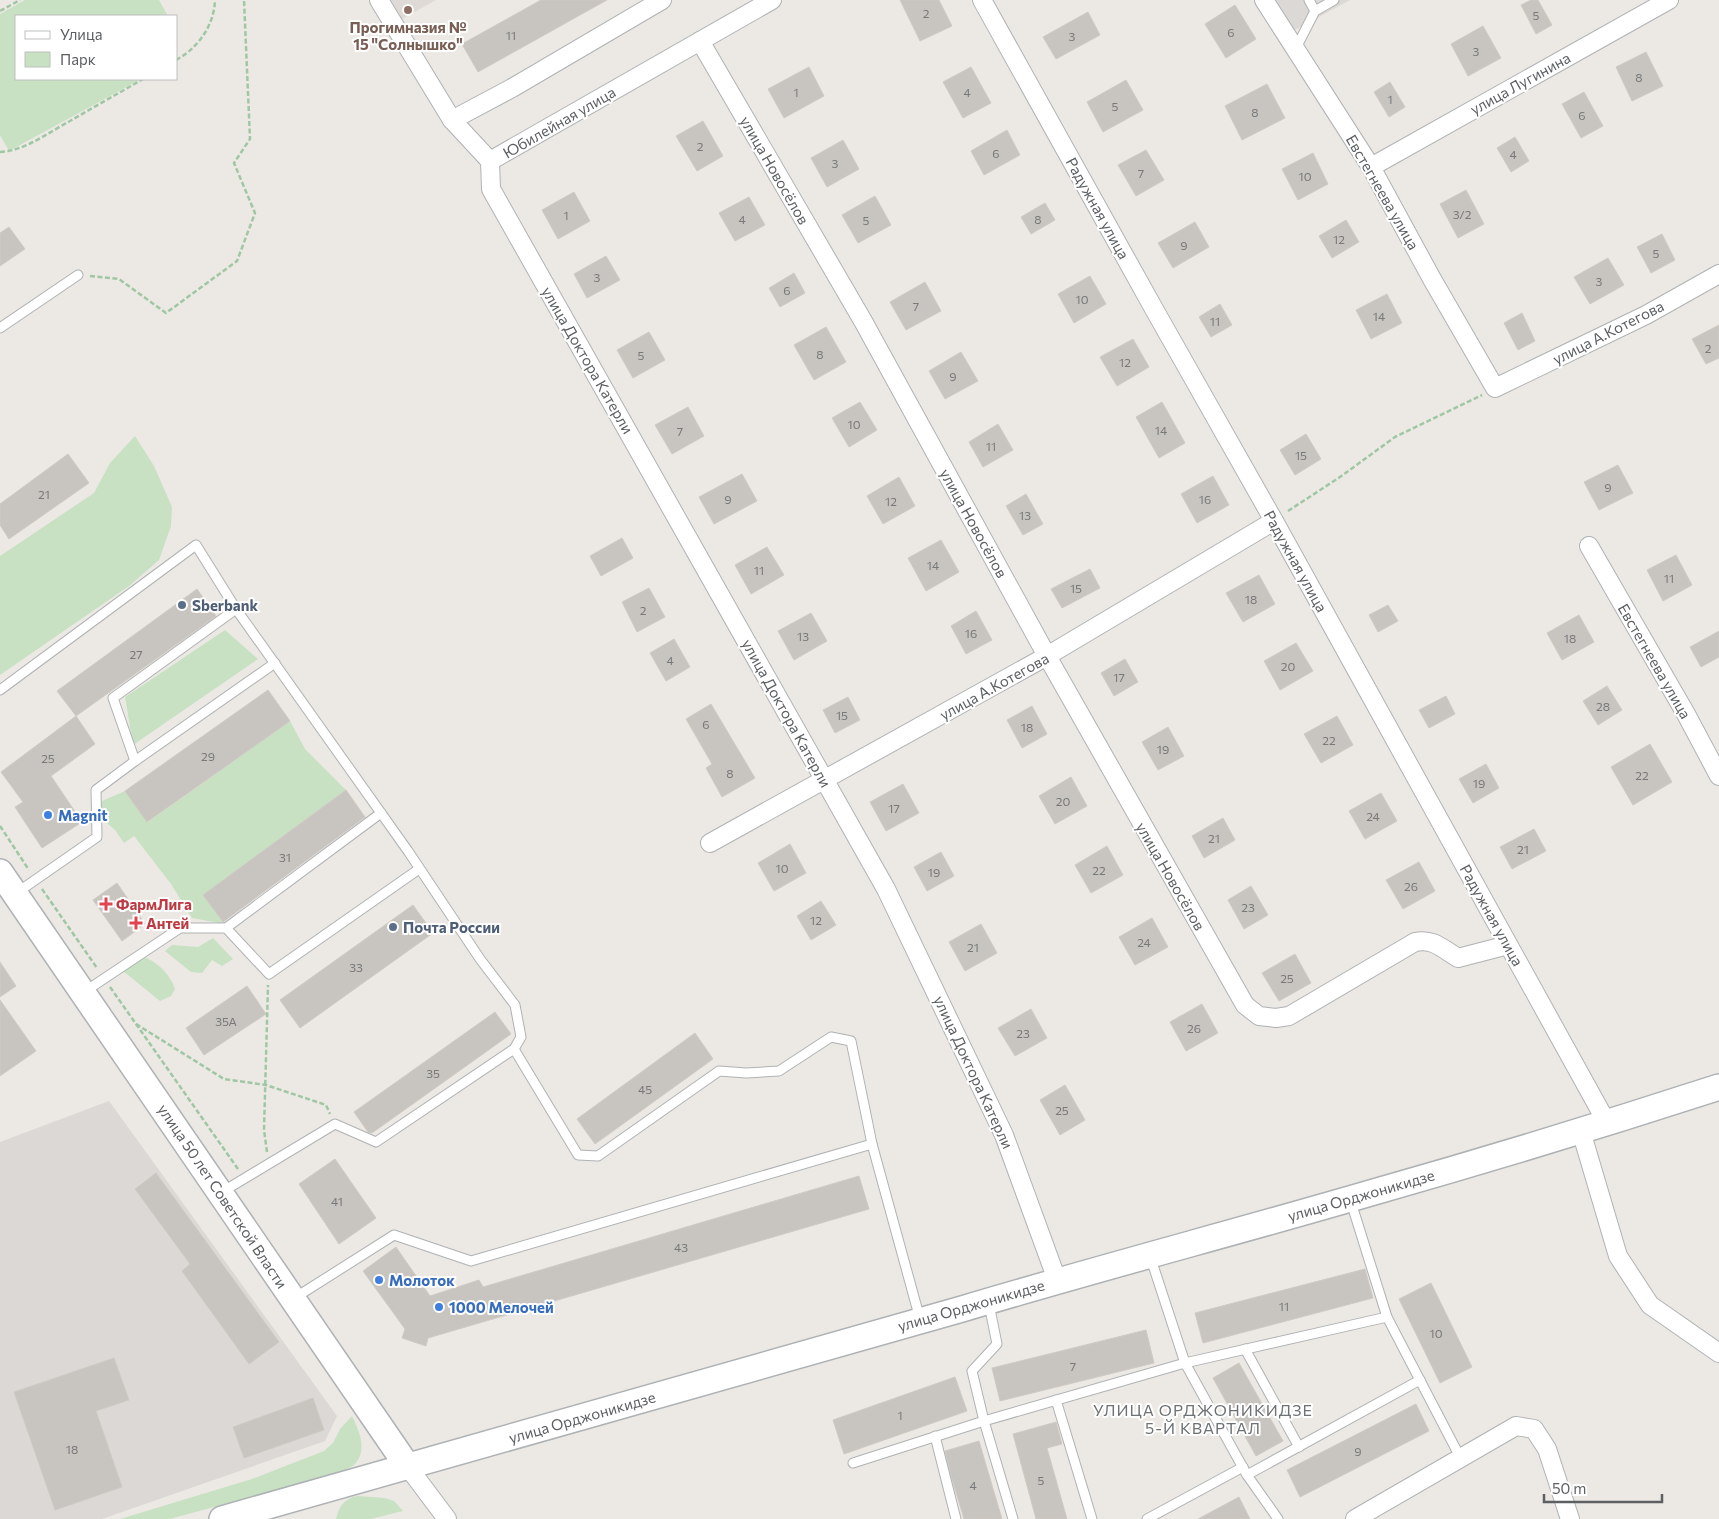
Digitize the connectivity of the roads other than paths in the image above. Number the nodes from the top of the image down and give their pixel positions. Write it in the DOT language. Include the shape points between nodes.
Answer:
graph roads {
  1 [pos="379,0"];
  2 [pos="662,0"];
  3 [pos="772,0"];
  4 [pos="982,0"];
  5 [pos="1264,0"];
  6 [pos="1309,0"];
  7 [pos="1334,0"];
  8 [pos="1669,0"];
  9 [pos="1315,11"];
  10 [pos="700,41"];
  11 [pos="1295,50"];
  12 [pos="452,120"];
  13 [pos="490,161"];
  14 [pos="1370,167"];
  15 [pos="1719,274"];
  16 [pos="78,275"];
  17 [pos="0,328"];
  18 [pos="1496,388"];
  19 [pos="1274,521"];
  20 [pos="1589,546"];
  21 [pos="236,610"];
  22 [pos="1047,656"];
  23 [pos="275,662"];
  24 [pos="0,690"];
  25 [pos="135,761"];
  26 [pos="1719,776"];
  27 [pos="825,781"];
  28 [pos="381,813"];
  29 [pos="710,843"];
  30 [pos="419,869"];
  31 [pos="0,872"];
  32 [pos="15,894"];
  33 [pos="226,928"];
  34 [pos="1508,945"];
  35 [pos="84,992"];
  36 [pos="514,1049"];
  37 [pos="1719,1088"];
  38 [pos="1606,1123"];
  39 [pos="1581,1131"];
  40 [pos="872,1144"];
  41 [pos="221,1193"];
  42 [pos="1350,1199"];
  43 [pos="1149,1255"];
  44 [pos="1057,1280"];
  45 [pos="293,1299"];
  46 [pos="988,1301"];
  47 [pos="1387,1318"];
  48 [pos="920,1321"];
  49 [pos="1245,1349"];
  50 [pos="1719,1353"];
  51 [pos="1184,1363"];
  52 [pos="1420,1380"];
  53 [pos="1056,1400"];
  54 [pos="984,1421"];
  55 [pos="935,1436"];
  56 [pos="1299,1446"];
  57 [pos="1460,1457"];
  58 [pos="853,1462"];
  59 [pos="408,1466"];
  60 [pos="1245,1471"];
  61 [pos="231,1518"];
  62 [pos="447,1519"];
  63 [pos="956,1519"];
  64 [pos="1013,1519"];
  65 [pos="1092,1519"];
  66 [pos="1147,1519"];
  67 [pos="1278,1519"];
  68 [pos="1355,1519"];
  69 [pos="1570,1519"];
  1 -- 12 [label="street, Юбилейная улица"];
  2 -- 12 [label="street"];
  3 -- 10 [label="street, Юбилейная улица"];
  4 -- 19 [label="street, Радужная улица"];
  5 -- 11 [label="street, Евстегнеева улица"];
  6 -- 9 [label="lane"];
  7 -- 9 [label="lane"];
  8 -- 14 [label="street, улица Лугинина"];
  9 -- 11 [label="lane"];
  10 -- 13 [label="street, Юбилейная улица"];
  10 -- 22 [label="street, улица Новосёлов" via="863,321"];
  11 -- 14 [label="street, Евстегнеева улица"];
  12 -- 13 [label="street, Юбилейная улица"];
  13 -- 27 [label="street, улица Доктора Катерли" via="491,189"];
  14 -- 18 [label="street, Евстегнеева улица"];
  15 -- 18 [label="street, улица А.Котегова" via="1646,315"];
  16 -- 17 [label="lane"];
  19 -- 22 [label="street, улица А.Котегова"];
  19 -- 34 [label="street, Радужная улица"];
  20 -- 26 [label="street, Евстегнеева улица"];
  21 -- 23 [label="lane"];
  21 -- 24 [label="lane" via="196,545"];
  21 -- 25 [label="lane" via="113,698"];
  22 -- 27 [label="street, улица А.Котегова"];
  22 -- 34 [label="street, улица Новосёлов" via="1245,1005 1259,1016 1289,1016 1415,942 1426,940 1458,958"];
  23 -- 25 [label="lane"];
  23 -- 28 [label="lane"];
  25 -- 32 [label="lane" via="96,790 97,837"];
  27 -- 29 [label="street, улица А.Котегова"];
  27 -- 44 [label="street, улица Доктора Катерли" via="886,889 1000,1126"];
  28 -- 30 [label="lane"];
  28 -- 33 [label="lane"];
  30 -- 33 [label="lane" via="269,974"];
  30 -- 36 [label="lane" via="515,1005 521,1036"];
  31 -- 32 [label="main road, улица 50 лет Советской Власти"];
  32 -- 35 [label="main road, улица 50 лет Советской Власти"];
  33 -- 35 [label="lane" via="180,928"];
  34 -- 38 [label="street, Радужная улица"];
  35 -- 41 [label="main road, улица 50 лет Советской Власти"];
  36 -- 40 [label="lane" via="578,1155 598,1156 719,1071 779,1071 831,1037 851,1041"];
  36 -- 41 [label="lane" via="376,1142 335,1124"];
  37 -- 38 [label="main road, улица Орджоникидзе"];
  38 -- 39 [label="main road, улица Орджоникидзе"];
  39 -- 42 [label="main road, улица Орджоникидзе"];
  39 -- 50 [label="street" via="1618,1256 1650,1305"];
  40 -- 45 [label="lane" via="471,1261 394,1236"];
  40 -- 48 [label="lane"];
  41 -- 45 [label="main road, улица 50 лет Советской Власти"];
  42 -- 43 [label="main road, улица Орджоникидзе"];
  42 -- 47 [label="lane"];
  43 -- 44 [label="main road, улица Орджоникидзе"];
  43 -- 51 [label="lane"];
  44 -- 46 [label="main road, улица Орджоникидзе"];
  45 -- 59 [label="main road, улица 50 лет Советской Власти"];
  46 -- 48 [label="main road, улица Орджоникидзе"];
  46 -- 54 [label="lane" via="997,1344 972,1371"];
  47 -- 49 [label="lane"];
  47 -- 52 [label="lane"];
  48 -- 59 [label="main road, улица Орджоникидзе"];
  49 -- 51 [label="lane"];
  49 -- 56 [label="lane"];
  51 -- 53 [label="lane"];
  51 -- 60 [label="lane"];
  52 -- 56 [label="lane"];
  52 -- 57 [label="lane"];
  53 -- 54 [label="lane"];
  53 -- 65 [label="lane"];
  54 -- 55 [label="lane"];
  54 -- 64 [label="lane"];
  55 -- 58 [label="lane"];
  55 -- 63 [label="lane"];
  56 -- 60 [label="lane"];
  57 -- 68 [label="street"];
  57 -- 69 [label="street" via="1516,1426 1534,1429 1547,1449"];
  59 -- 61 [label="main road, улица Орджоникидзе" via="272,1509"];
  59 -- 62 [label="street, улица 50 лет Советской Власти"];
  60 -- 66 [label="lane"];
  60 -- 67 [label="lane"];
}
